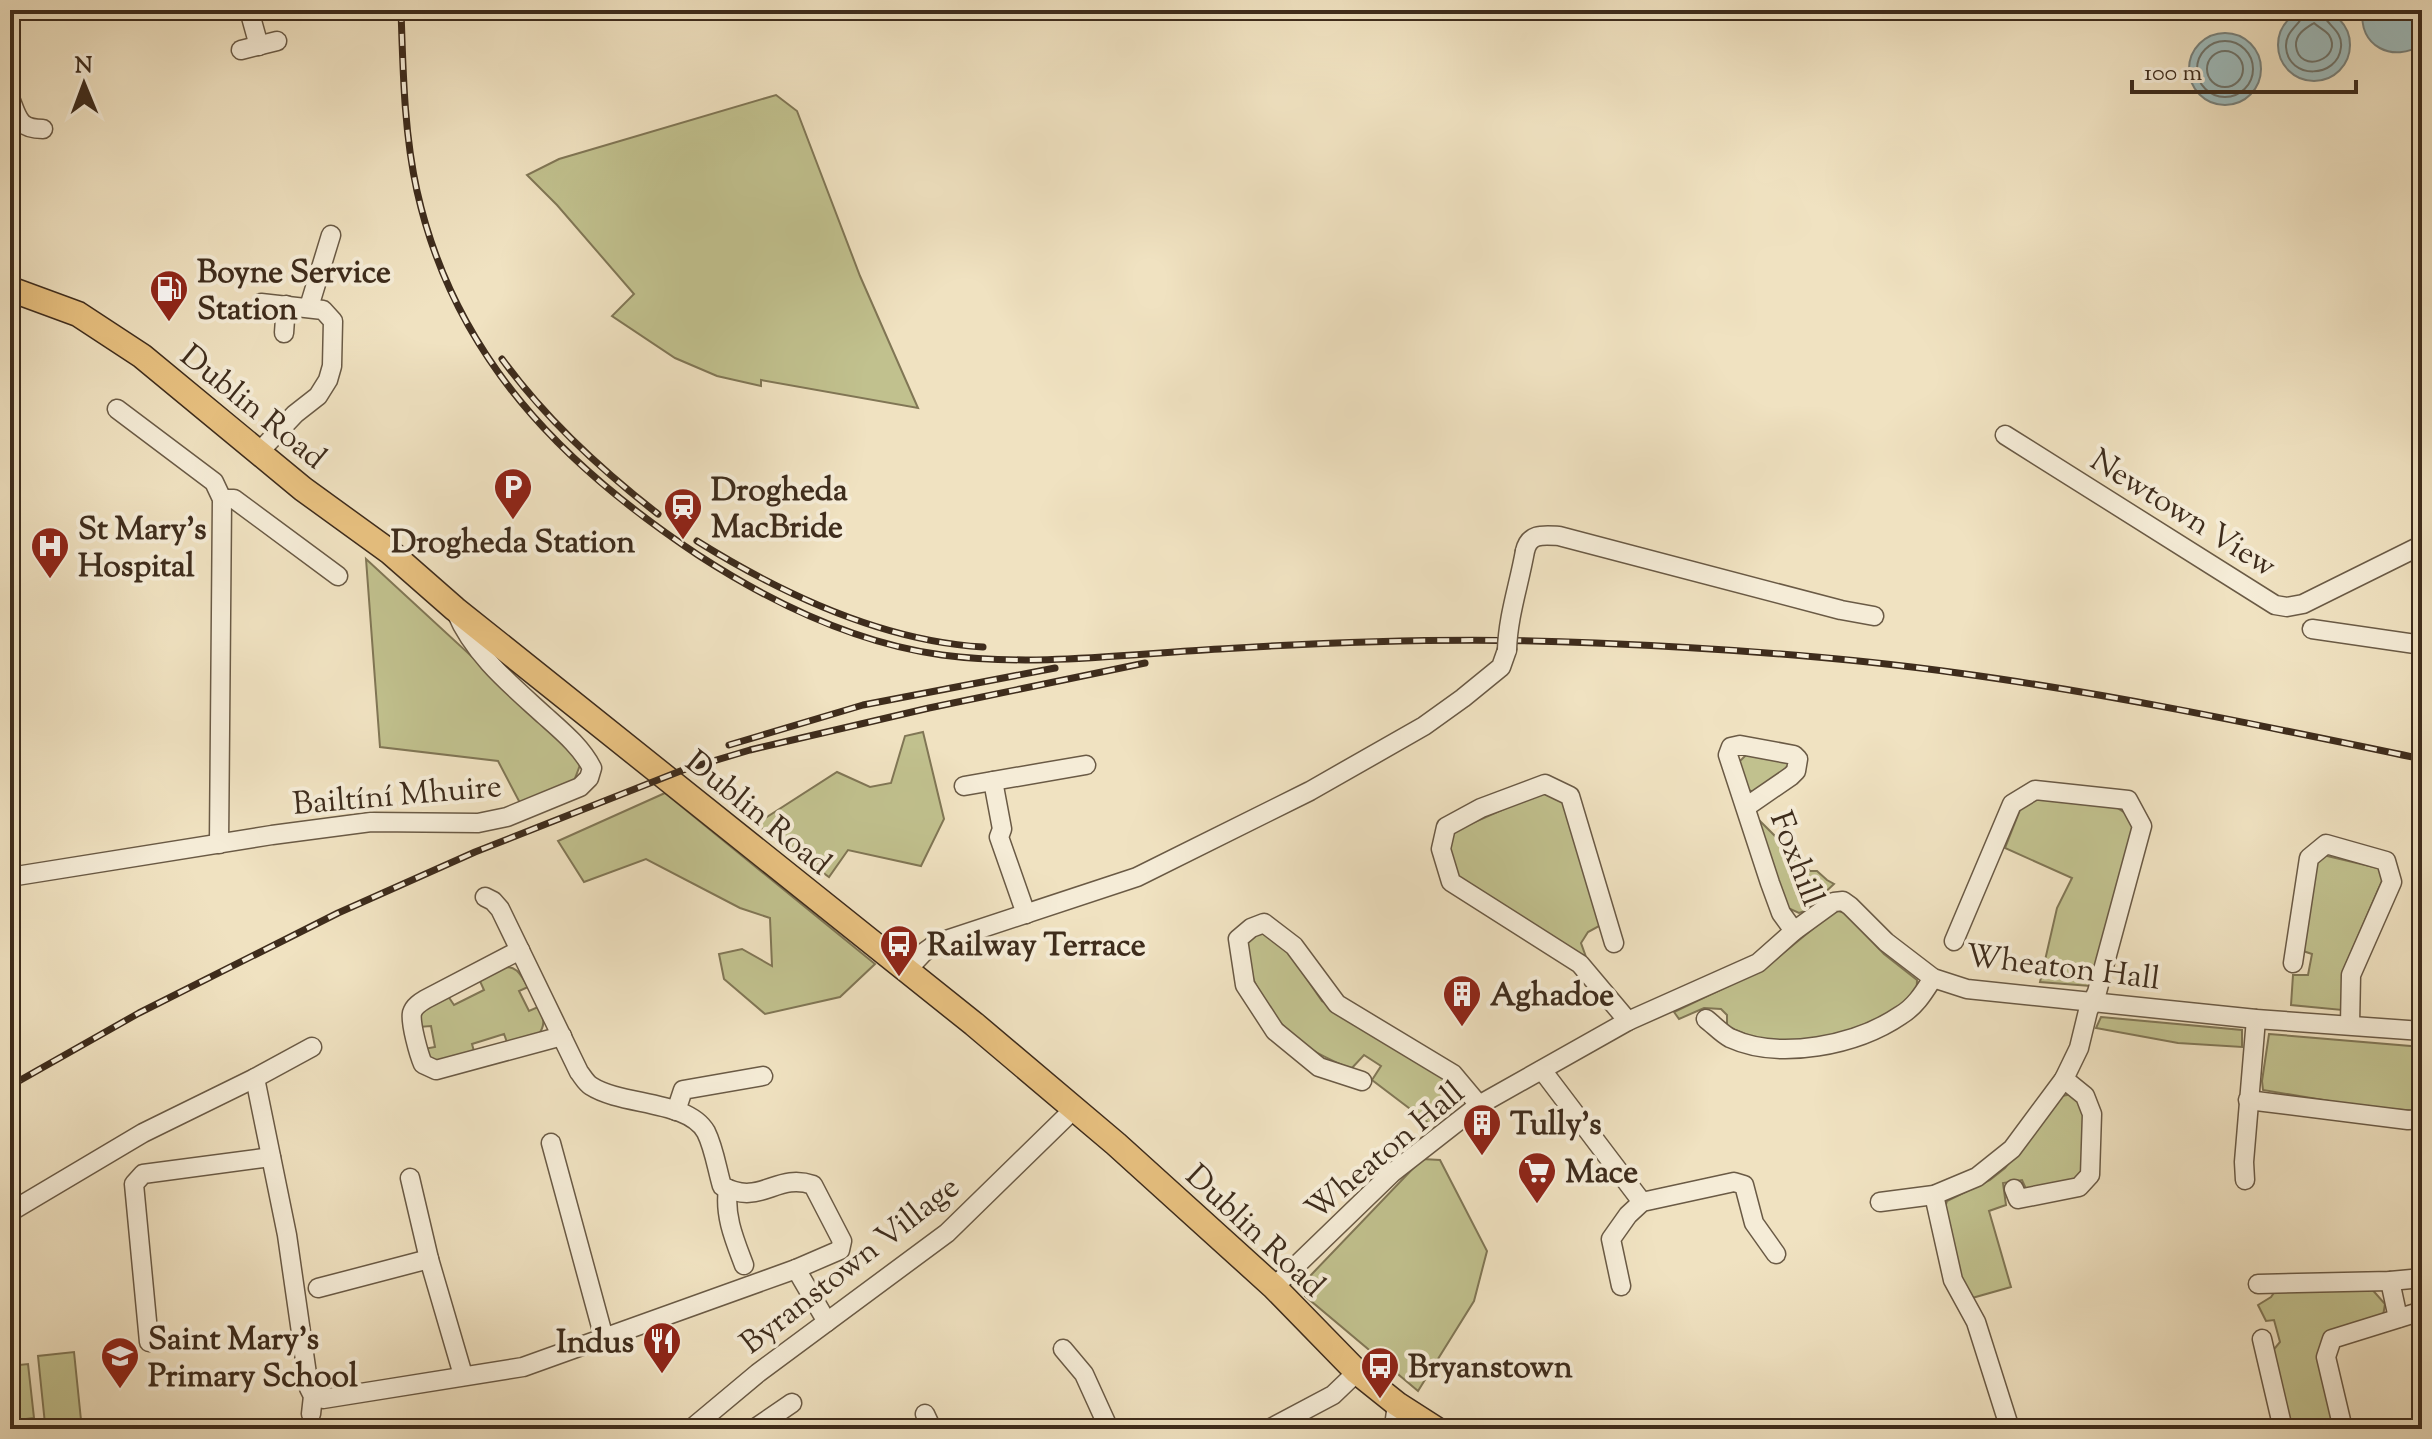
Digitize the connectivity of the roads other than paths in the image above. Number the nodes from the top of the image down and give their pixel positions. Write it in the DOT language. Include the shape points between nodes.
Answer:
graph roads {
  1 [pos="249,10"];
  2 [pos="259,46"];
  3 [pos="10,98"];
  4 [pos="43,129"];
  5 [pos="331,235"];
  6 [pos="10,289"];
  7 [pos="261,303"];
  8 [pos="286,305"];
  9 [pos="309,307"];
  10 [pos="284,333"];
  11 [pos="117,409"];
  12 [pos="2005,435"];
  13 [pos="259,452"];
  14 [pos="222,499"];
  15 [pos="2422,545"];
  16 [pos="338,576"];
  17 [pos="455,609"];
  18 [pos="1874,616"];
  19 [pos="2312,629"];
  20 [pos="2422,645"];
  21 [pos="1086,765"];
  22 [pos="993,781"];
  23 [pos="964,786"];
  24 [pos="1746,807"];
  25 [pos="219,844"];
  26 [pos="10,877"];
  27 [pos="485,897"];
  28 [pos="1026,914"];
  29 [pos="1794,931"];
  30 [pos="1954,941"];
  31 [pos="1614,943"];
  32 [pos="520,950"];
  33 [pos="2293,963"];
  34 [pos="906,971"];
  35 [pos="1933,978"];
  36 [pos="2092,1002"];
  37 [pos="1706,1019"];
  38 [pos="2256,1019"];
  39 [pos="1628,1021"];
  40 [pos="2350,1025"];
  41 [pos="2422,1031"];
  42 [pos="562,1036"];
  43 [pos="312,1047"];
  44 [pos="1542,1070"];
  45 [pos="763,1076"];
  46 [pos="255,1078"];
  47 [pos="2064,1079"];
  48 [pos="1362,1081"];
  49 [pos="2248,1100"];
  50 [pos="1479,1105"];
  51 [pos="1074,1109"];
  52 [pos="676,1111"];
  53 [pos="2422,1119"];
  54 [pos="551,1143"];
  55 [pos="271,1157"];
  56 [pos="410,1178"];
  57 [pos="2245,1180"];
  58 [pos="728,1189"];
  59 [pos="2014,1189"];
  60 [pos="1934,1195"];
  61 [pos="1642,1202"];
  62 [pos="1880,1202"];
  63 [pos="10,1212"];
  64 [pos="1776,1254"];
  65 [pos="429,1259"];
  66 [pos="744,1265"];
  67 [pos="796,1269"];
  68 [pos="2422,1278"];
  69 [pos="2390,1281"];
  70 [pos="2258,1284"];
  71 [pos="1621,1286"];
  72 [pos="1274,1287"];
  73 [pos="318,1288"];
  74 [pos="2422,1311"];
  75 [pos="2398,1318"];
  76 [pos="827,1322"];
  77 [pos="604,1338"];
  78 [pos="2262,1339"];
  79 [pos="149,1342"];
  80 [pos="1063,1349"];
  81 [pos="1357,1372"];
  82 [pos="463,1375"];
  83 [pos="792,1403"];
  84 [pos="1397,1404"];
  85 [pos="691,1429"];
  86 [pos="754,1429"];
  87 [pos="1109,1429"];
  88 [pos="1269,1429"];
  89 [pos="1398,1429"];
  90 [pos="1436,1429"];
  91 [pos="2010,1429"];
  92 [pos="2283,1429"];
  93 [pos="2343,1429"];
  1 -- 2 [label="street"];
  3 -- 4 [label="street" via="21,123"];
  5 -- 9 [label="street"];
  6 -- 13 [label="main road, Dublin Road" via="88,320 142,356"];
  7 -- 8 [label="street"];
  8 -- 9 [label="street"];
  8 -- 10 [label="street"];
  9 -- 13 [label="street" via="323,310 333,321 328,380"];
  11 -- 14 [label="street" via="214,482"];
  12 -- 15 [label="street, Newtown View" via="2275,605 2303,604"];
  13 -- 17 [label="main road, Dublin Road"];
  14 -- 16 [label="street" via="234,499"];
  14 -- 25 [label="street"];
  17 -- 25 [label="street, Bailtíní Mhuire" via="483,656 586,757 592,768 580,787 478,823 371,822"];
  17 -- 34 [label="main road, Dublin Road"];
  18 -- 28 [label="street, bridge" via="1559,536 1532,538 1525,546 1501,667 1424,726 1310,791 1137,877"];
  19 -- 20 [label="street"];
  21 -- 22 [label="street"];
  22 -- 23 [label="street"];
  22 -- 28 [label="street" via="999,837"];
  24 -- 29 [label="street, Foxhill" via="1781,913"];
  25 -- 26 [label="street, Bailtíní Mhuire"];
  27 -- 32 [label="street" via="500,909"];
  28 -- 34 [label="street" via="937,943"];
  29 -- 35 [label="street, Wheaton Hall" via="1843,901"];
  29 -- 39 [label="street, Wheaton Hall" via="1758,963"];
  30 -- 36 [label="street" via="2012,804 2035,790 2128,800 2142,826"];
  31 -- 39 [label="street" via="1570,796 1545,784 1446,827 1441,849 1451,882 1580,964"];
  32 -- 42 [label="street"];
  32 -- 42 [label="street" via="416,1006 412,1020 423,1064 436,1070"];
  33 -- 40 [label="street" via="2309,858 2326,844 2386,861 2392,882 2351,975"];
  34 -- 51 [label="main road, Dublin Road"];
  35 -- 36 [label="street, Wheaton Hall" via="1967,989"];
  35 -- 37 [label="street" via="1903,1014 1873,1030 1793,1050 1728,1037"];
  36 -- 38 [label="street, Wheaton Hall"];
  36 -- 47 [label="street"];
  38 -- 40 [label="street, Wheaton Hall"];
  38 -- 49 [label="street"];
  39 -- 44 [label="street, Wheaton Hall"];
  40 -- 41 [label="street, Wheaton Hall"];
  42 -- 52 [label="street" via="589,1085"];
  43 -- 46 [label="street"];
  44 -- 50 [label="street, Wheaton Hall"];
  44 -- 61 [label="street"];
  45 -- 52 [label="street" via="683,1090"];
  46 -- 55 [label="street"];
  46 -- 63 [label="street" via="143,1133"];
  47 -- 59 [label="street" via="2085,1096 2092,1114 2090,1175 2079,1187 2018,1199"];
  47 -- 60 [label="street" via="2012,1149 1977,1177"];
  48 -- 50 [label="street" via="1319,1067 1275,1031 1245,985 1238,939 1251,928 1264,923 1294,946 1337,1004 1453,1074"];
  49 -- 53 [label="street"];
  49 -- 57 [label="street"];
  50 -- 72 [label="street, Wheaton Hall" via="1392,1173"];
  51 -- 72 [label="main road, Dublin Road"];
  51 -- 76 [label="street, Byranstown Village" via="947,1233"];
  52 -- 58 [label="street" via="694,1119 705,1132 722,1186"];
  54 -- 77 [label="street"];
  55 -- 79 [label="street" via="143,1174 134,1184"];
  55 -- 82 [label="street" via="312,1405"];
  56 -- 65 [label="street"];
  58 -- 66 [label="street" via="731,1226"];
  58 -- 67 [label="street" via="738,1194 801,1181 813,1185 842,1241 840,1250"];
  60 -- 62 [label="street"];
  60 -- 91 [label="street" via="1953,1280 1976,1322"];
  61 -- 64 [label="street" via="1734,1182 1744,1185 1754,1223"];
  61 -- 71 [label="street" via="1611,1239"];
  65 -- 73 [label="street"];
  65 -- 82 [label="street"];
  67 -- 76 [label="street"];
  67 -- 77 [label="street"];
  68 -- 69 [label="street"];
  69 -- 70 [label="street"];
  69 -- 75 [label="street"];
  72 -- 81 [label="main road, Dublin Road"];
  74 -- 75 [label="street"];
  75 -- 93 [label="street" via="2332,1339 2326,1357"];
  76 -- 85 [label="street, Byranstown Village"];
  77 -- 82 [label="street" via="523,1367"];
  78 -- 92 [label="street"];
  80 -- 87 [label="street" via="1084,1374"];
  81 -- 84 [label="main road, Dublin Road"];
  81 -- 88 [label="street" via="1333,1395"];
  83 -- 86 [label="street"];
  84 -- 89 [label="street"];
  84 -- 90 [label="main road, Dublin Road"];
}
